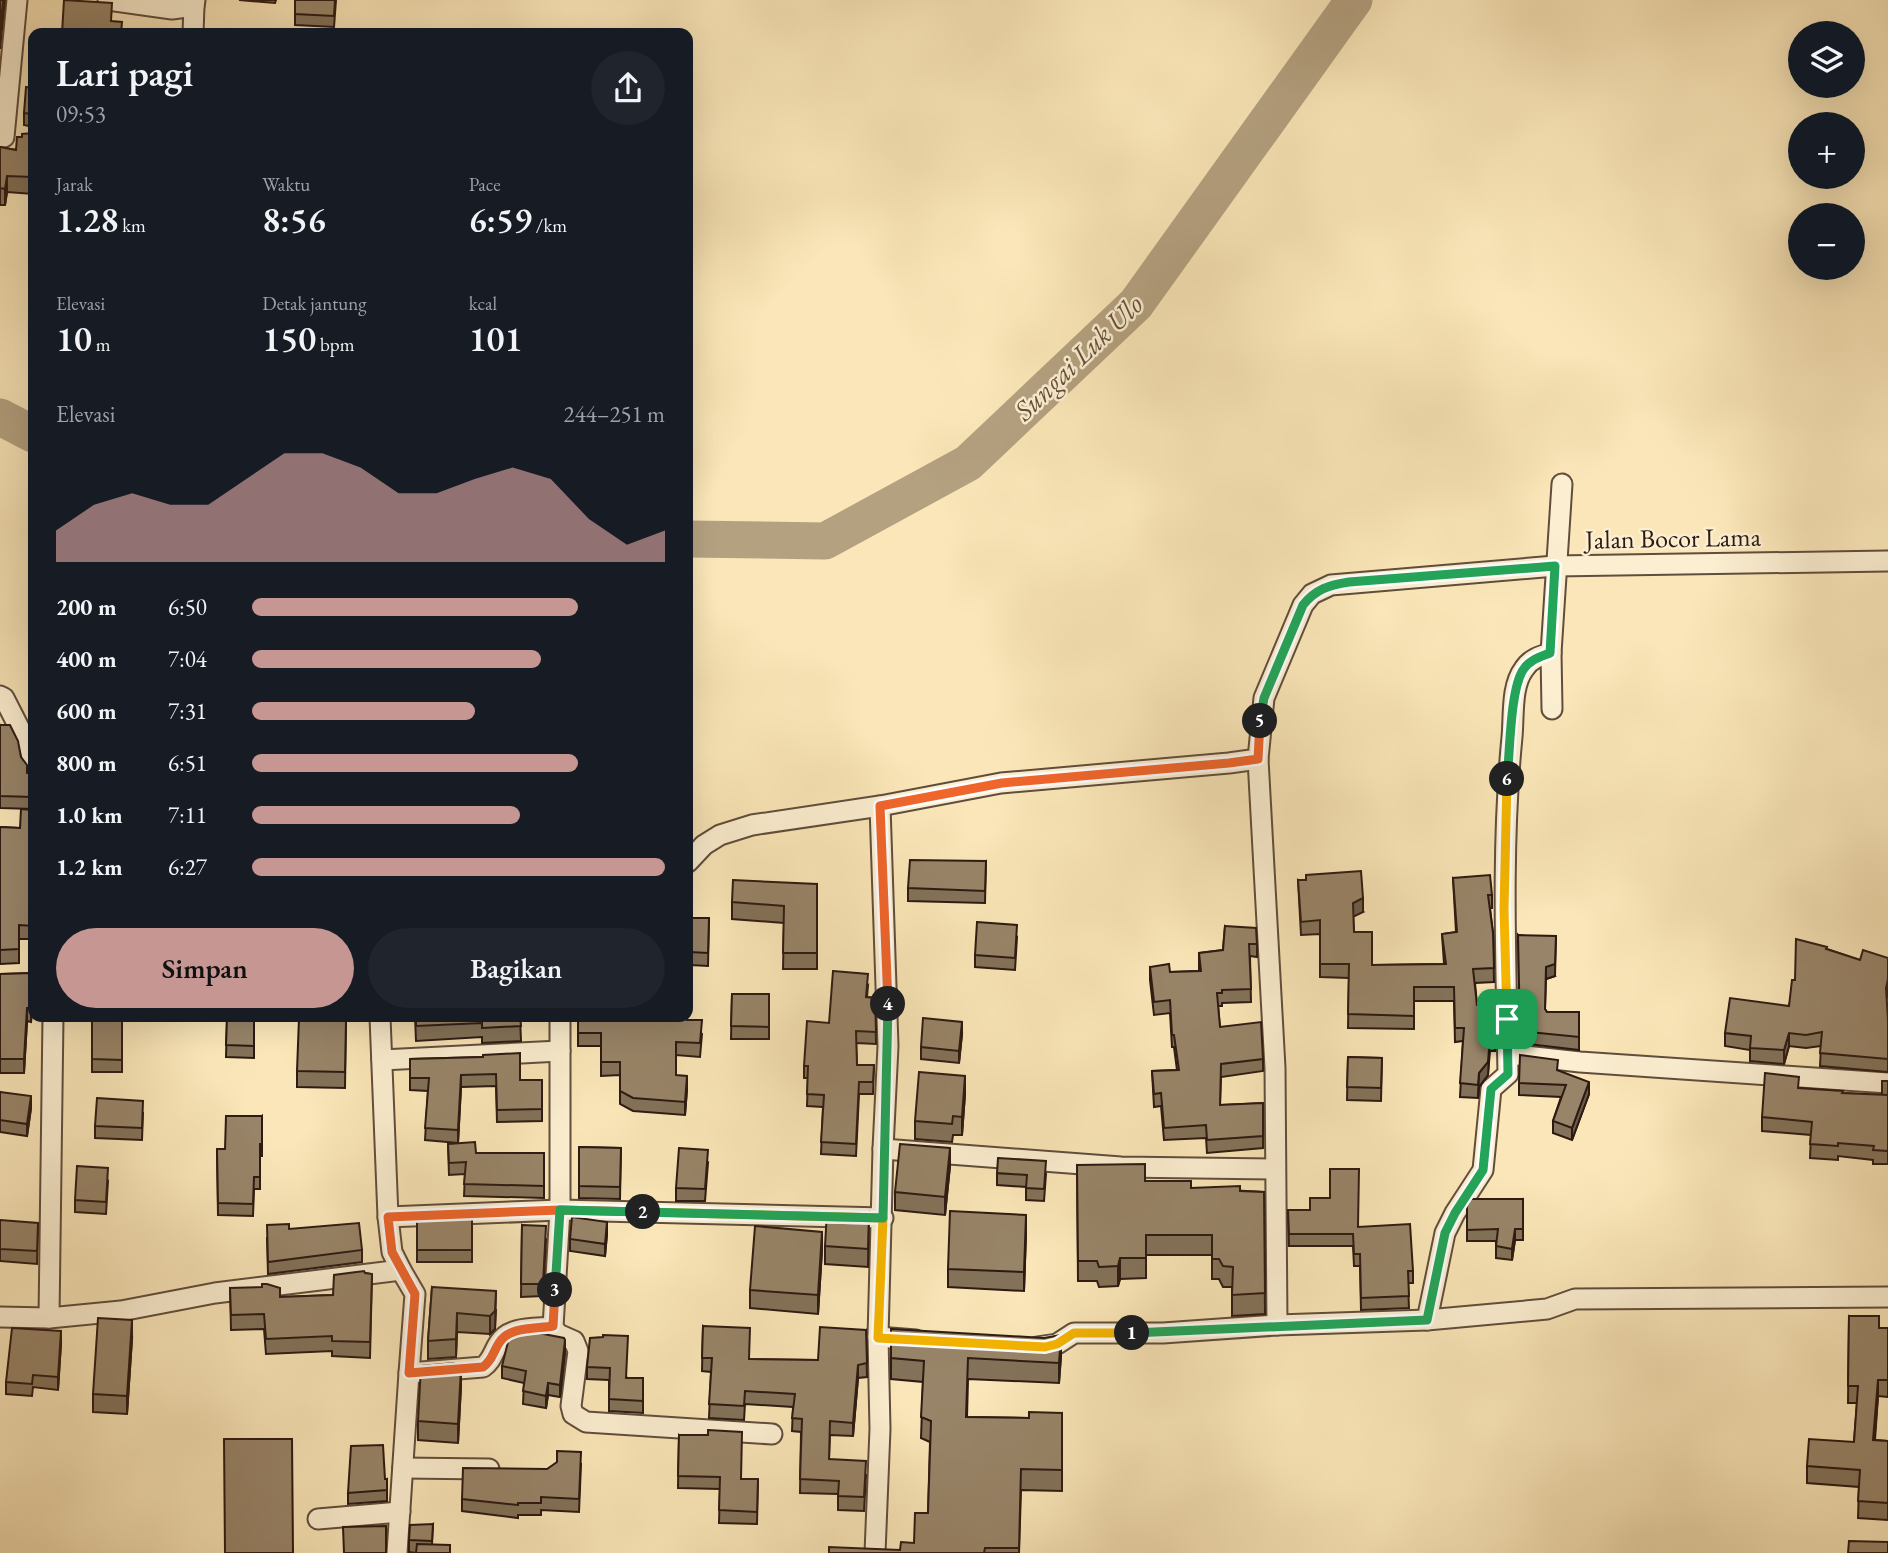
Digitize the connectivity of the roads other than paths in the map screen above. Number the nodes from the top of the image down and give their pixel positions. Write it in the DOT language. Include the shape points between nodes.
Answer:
graph roads {
  1 [pos="17,0"];
  2 [pos="108,0"];
  3 [pos="195,3"];
  4 [pos="193,28"];
  5 [pos="9,137"];
  6 [pos="1562,485"];
  7 [pos="1888,561"];
  8 [pos="1555,566"];
  9 [pos="1550,653"];
  10 [pos="0,696"];
  11 [pos="1552,709"];
  12 [pos="28,745"];
  13 [pos="1258,759"];
  14 [pos="880,806"];
  15 [pos="693,857"];
  16 [pos="53,1022"];
  17 [pos="380,1022"];
  18 [pos="560,1022"];
  19 [pos="560,1051"];
  20 [pos="1508,1054"];
  21 [pos="382,1060"];
  22 [pos="1888,1083"];
  23 [pos="883,1149"];
  24 [pos="1275,1169"];
  25 [pos="560,1210"];
  26 [pos="388,1217"];
  27 [pos="883,1218"];
  28 [pos="401,1270"];
  29 [pos="1888,1297"];
  30 [pos="554,1312"];
  31 [pos="0,1317"];
  32 [pos="49,1318"];
  33 [pos="1427,1320"];
  34 [pos="1277,1325"];
  35 [pos="878,1338"];
  36 [pos="934,1341"];
  37 [pos="1018,1346"];
  38 [pos="409,1373"];
  39 [pos="772,1434"];
  40 [pos="403,1468"];
  41 [pos="515,1469"];
  42 [pos="400,1512"];
  43 [pos="318,1519"];
  44 [pos="397,1553"];
  45 [pos="874,1553"];
  1 -- 5 [label="street"];
  2 -- 3 [label="street" via="172,9"];
  3 -- 4 [label="street"];
  6 -- 8 [label="street"];
  7 -- 8 [label="street, Jalan Bocor Lama"];
  8 -- 9 [label="street"];
  8 -- 13 [label="street, Jalan Bocor Lama" via="1331,585 1312,594 1303,605 1264,698"];
  9 -- 11 [label="street"];
  9 -- 20 [label="street" via="1533,659 1516,686 1506,792"];
  10 -- 12 [label="street"];
  13 -- 14 [label="street" via="1002,783"];
  13 -- 24 [label="street, Jalan Bocor Lama" via="1275,1068"];
  14 -- 15 [label="street" via="752,825 720,835"];
  14 -- 23 [label="street" via="888,1019"];
  16 -- 32 [label="street"];
  17 -- 21 [label="street"];
  18 -- 19 [label="street"];
  19 -- 21 [label="street"];
  19 -- 25 [label="street"];
  20 -- 22 [label="street"];
  20 -- 33 [label="street" via="1508,1074 1491,1089 1483,1170 1445,1233"];
  21 -- 26 [label="street"];
  23 -- 24 [label="street" via="1121,1167"];
  23 -- 27 [label="street"];
  24 -- 34 [label="street, Jalan Bocor Lama"];
  25 -- 26 [label="street"];
  25 -- 27 [label="street"];
  25 -- 30 [label="street"];
  26 -- 28 [label="street" via="392,1252"];
  27 -- 35 [label="street"];
  28 -- 32 [label="street"];
  28 -- 38 [label="street" via="415,1294"];
  29 -- 33 [label="street" via="1575,1299 1547,1310"];
  30 -- 38 [label="street" via="504,1336 483,1367"];
  30 -- 39 [label="street" via="558,1334 574,1341 579,1351 571,1406 578,1418"];
  31 -- 32 [label="street"];
  33 -- 34 [label="street"];
  34 -- 37 [label="street" via="1163,1333 1074,1333 1045,1347"];
  35 -- 36 [label="street"];
  35 -- 45 [label="street" via="880,1429"];
  38 -- 40 [label="street"];
  40 -- 41 [label="street"];
  40 -- 42 [label="street"];
  42 -- 43 [label="street"];
  42 -- 44 [label="street"];
}
